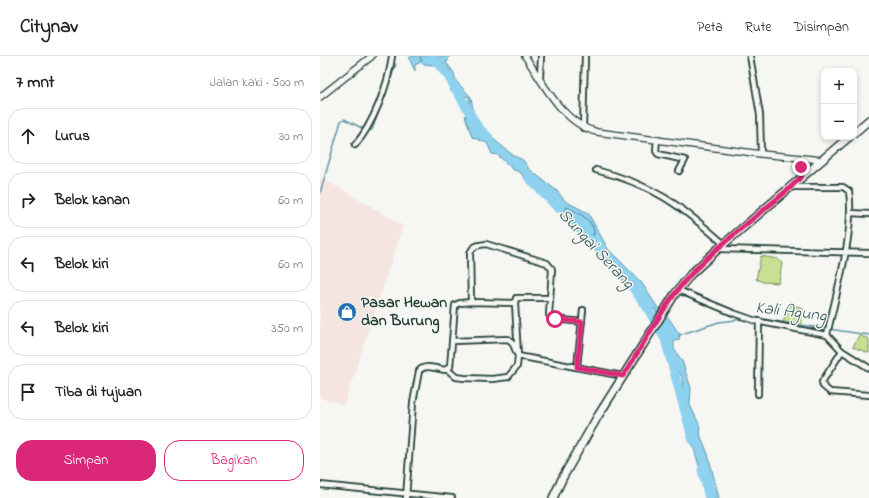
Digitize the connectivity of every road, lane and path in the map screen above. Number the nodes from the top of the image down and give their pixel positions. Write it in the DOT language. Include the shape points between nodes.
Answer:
graph roads {
  1 [pos="372,56"];
  2 [pos="392,56"];
  3 [pos="525,56"];
  4 [pos="541,56"];
  5 [pos="585,56"];
  6 [pos="750,56"];
  7 [pos="540,78"];
  8 [pos="320,97"];
  9 [pos="869,120"];
  10 [pos="583,128"];
  11 [pos="857,130"];
  12 [pos="657,140"];
  13 [pos="845,140"];
  14 [pos="354,145"];
  15 [pos="761,154"];
  16 [pos="798,158"];
  17 [pos="822,160"];
  18 [pos="596,170"];
  19 [pos="679,171"];
  20 [pos="802,176"];
  21 [pos="791,187"];
  22 [pos="850,213"];
  23 [pos="869,214"];
  24 [pos="724,244"];
  25 [pos="718,249"];
  26 [pos="844,253"];
  27 [pos="869,253"];
  28 [pos="677,292"];
  29 [pos="550,298"];
  30 [pos="471,302"];
  31 [pos="515,303"];
  32 [pos="583,310"];
  33 [pos="757,321"];
  34 [pos="582,322"];
  35 [pos="827,334"];
  36 [pos="453,341"];
  37 [pos="842,351"];
  38 [pos="518,356"];
  39 [pos="577,367"];
  40 [pos="869,368"];
  41 [pos="448,370"];
  42 [pos="623,376"];
  43 [pos="758,394"];
  44 [pos="869,395"];
  45 [pos="320,486"];
  46 [pos="406,496"];
  47 [pos="452,498"];
  48 [pos="553,498"];
  1 -- 8 [label="street"];
  2 -- 14 [label="street" via="384,88 369,124"];
  3 -- 7 [label="street"];
  4 -- 7 [label="street"];
  5 -- 10 [label="street"];
  6 -- 15 [label="street" via="760,115"];
  7 -- 10 [label="street" via="555,100"];
  9 -- 11 [label="main road"];
  10 -- 12 [label="street"];
  12 -- 15 [label="street"];
  12 -- 19 [label="street" via="658,154 685,160"];
  13 -- 17 [label="main road"];
  15 -- 16 [label="street"];
  16 -- 17 [label="street"];
  16 -- 20 [label="street"];
  17 -- 20 [label="main road"];
  18 -- 24 [label="street" via="644,185 662,194 695,218"];
  20 -- 21 [label="main road"];
  21 -- 22 [label="street" via="848,188"];
  21 -- 24 [label="main road"];
  22 -- 23 [label="street"];
  22 -- 26 [label="street"];
  24 -- 25 [label="main road"];
  25 -- 26 [label="street"];
  25 -- 28 [label="main road" via="691,274"];
  26 -- 27 [label="street"];
  26 -- 35 [label="street"];
  28 -- 33 [label="street"];
  28 -- 42 [label="main road"];
  29 -- 30 [label="street" via="552,269 547,263 486,244 477,245 470,253"];
  29 -- 31 [label="street" via="516,298"];
  29 -- 34 [label="street" via="550,317"];
  30 -- 31 [label="street"];
  30 -- 36 [label="street" via="460,302 456,305"];
  31 -- 38 [label="street"];
  32 -- 34 [label="street"];
  33 -- 35 [label="street"];
  33 -- 43 [label="street"];
  34 -- 39 [label="street"];
  35 -- 37 [label="street"];
  36 -- 38 [label="street" via="508,339"];
  36 -- 41 [label="street"];
  37 -- 40 [label="street"];
  37 -- 44 [label="street" via="825,378 823,386 830,392"];
  38 -- 39 [label="street"];
  38 -- 41 [label="street" via="513,373 505,378 458,377"];
  39 -- 42 [label="street"];
  41 -- 46 [label="street" via="426,367 419,371 413,403"];
  42 -- 48 [label="main road"];
  45 -- 46 [label="street"];
  46 -- 47 [label="street"];
}
